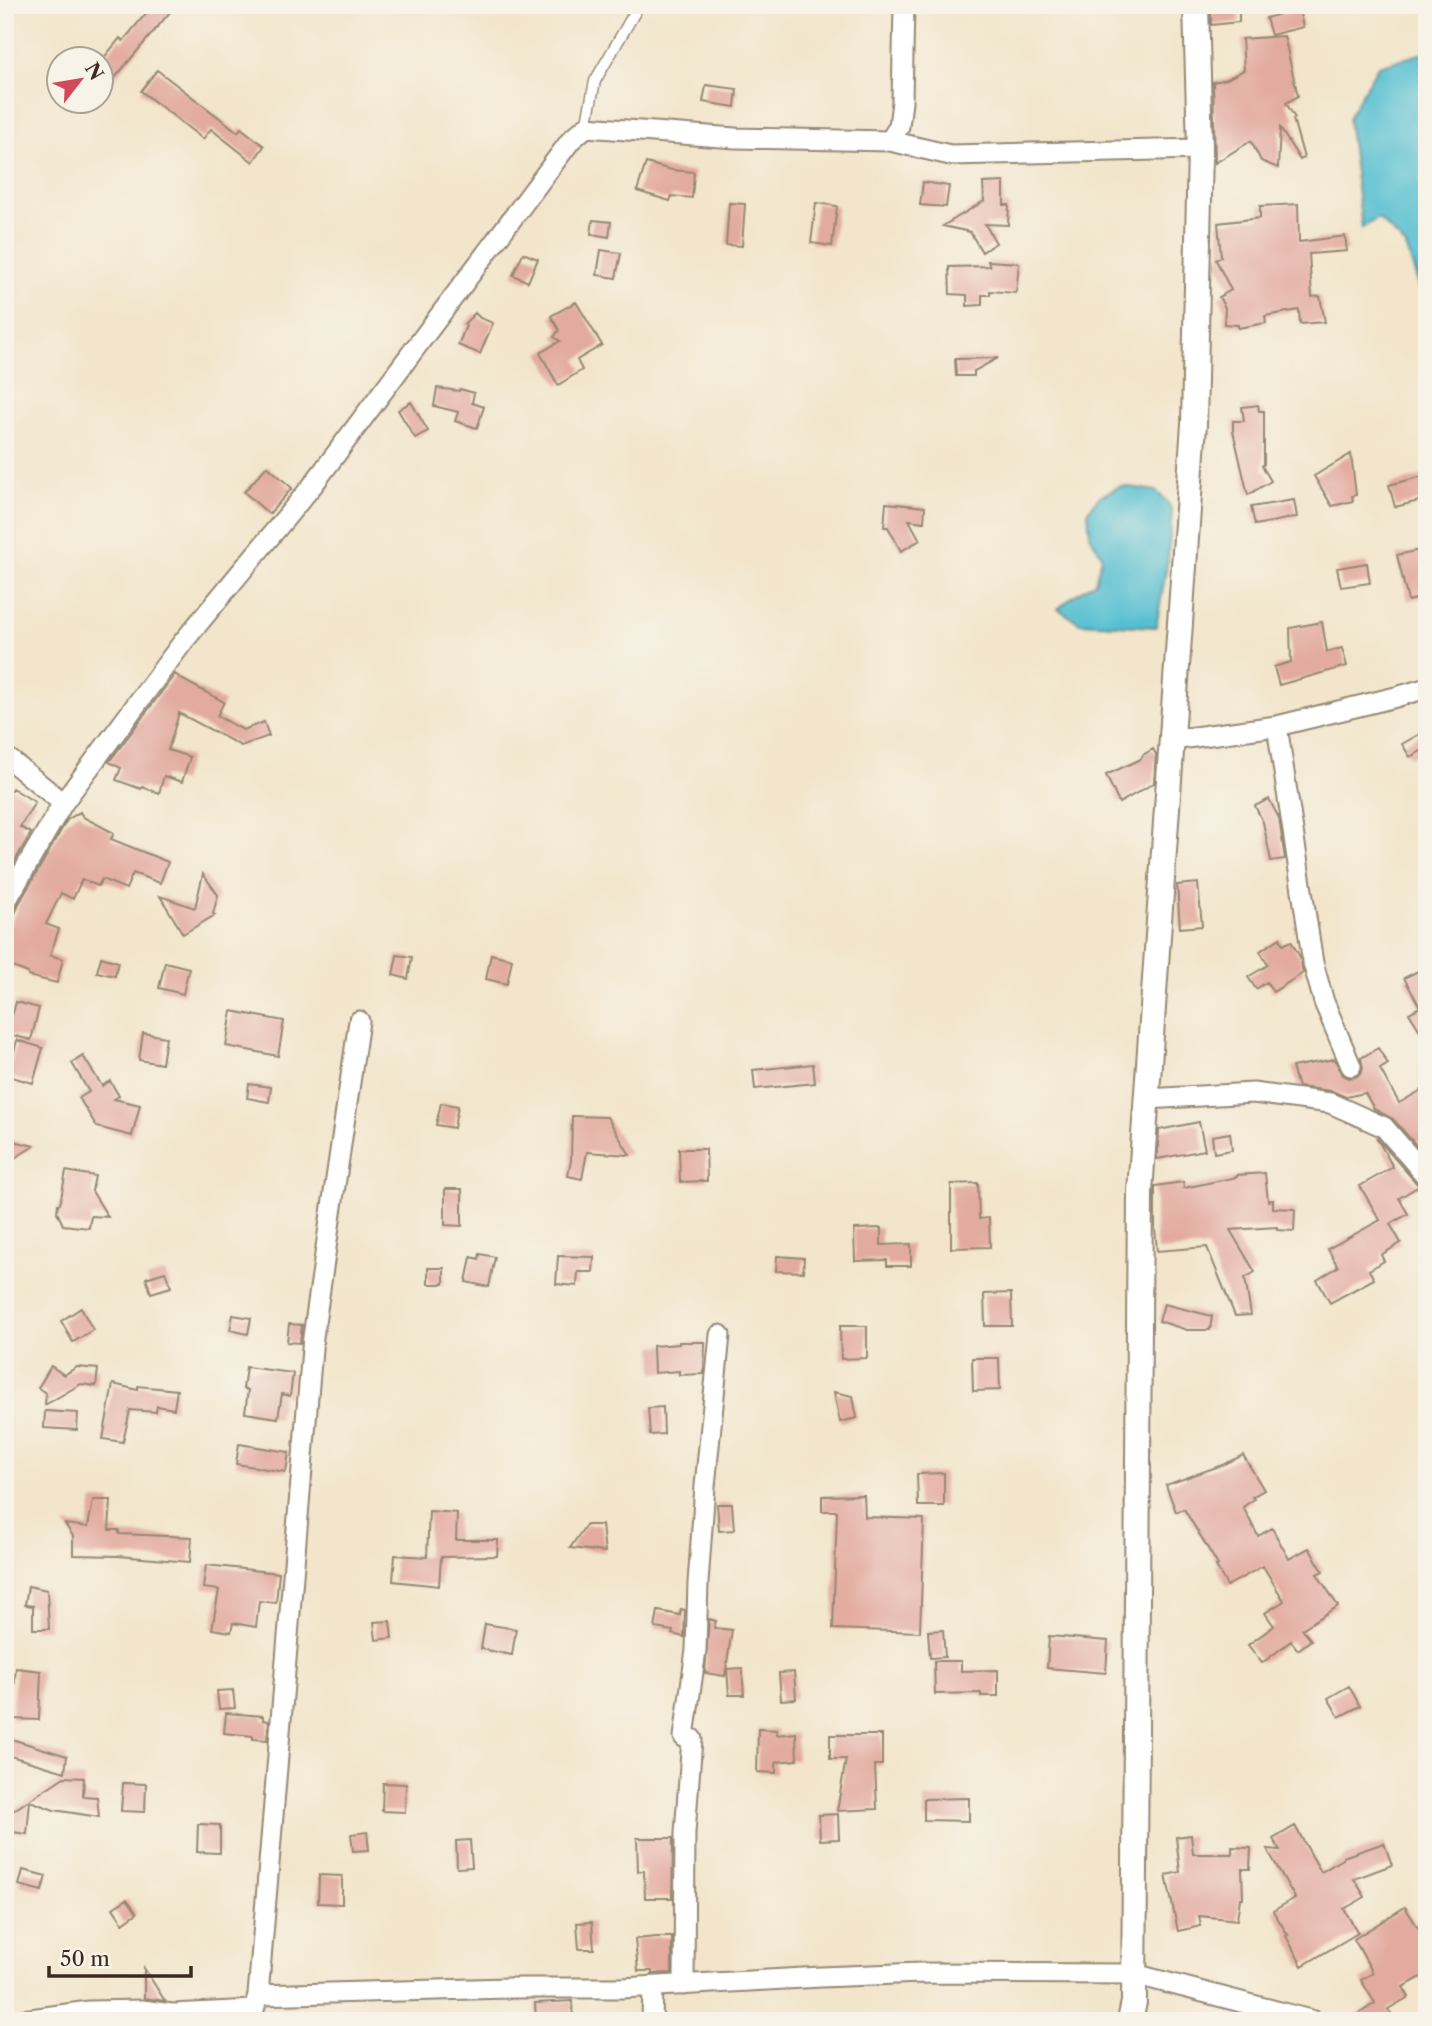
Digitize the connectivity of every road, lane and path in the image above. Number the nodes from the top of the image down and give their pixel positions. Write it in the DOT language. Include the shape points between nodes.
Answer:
graph roads {
  1 [pos="639,5"];
  2 [pos="904,5"];
  3 [pos="1196,5"];
  4 [pos="586,127"];
  5 [pos="890,141"];
  6 [pos="1200,149"];
  7 [pos="1427,688"];
  8 [pos="1277,726"];
  9 [pos="1172,740"];
  10 [pos="5,755"];
  11 [pos="63,803"];
  12 [pos="5,903"];
  13 [pos="359,1021"];
  14 [pos="1352,1066"];
  15 [pos="1147,1099"];
  16 [pos="1427,1177"];
  17 [pos="720,1335"];
  18 [pos="1134,1974"];
  19 [pos="684,1985"];
  20 [pos="653,1987"];
  21 [pos="254,2008"];
  22 [pos="16,2021"];
  23 [pos="652,2021"];
  24 [pos="1130,2021"];
  25 [pos="1314,2021"];
  1 -- 4 [label="lane" via="595,81"];
  2 -- 5 [label="street" via="902,102 899,126"];
  3 -- 6 [label="street"];
  4 -- 5 [label="street" via="735,138"];
  4 -- 11 [label="street" via="571,140 312,486 183,642"];
  5 -- 6 [label="street" via="950,155"];
  6 -- 9 [label="street" via="1194,424"];
  7 -- 8 [label="street"];
  8 -- 9 [label="street"];
  8 -- 14 [label="street" via="1313,963 1324,1002"];
  9 -- 15 [label="street"];
  10 -- 11 [label="street"];
  11 -- 12 [label="street"];
  13 -- 21 [label="street" via="313,1337"];
  15 -- 16 [label="street" via="1253,1093 1330,1102 1384,1127"];
  15 -- 18 [label="street" via="1140,1192"];
  17 -- 19 [label="street" via="696,1650 684,1737 692,1739 685,1833"];
  18 -- 19 [label="street" via="921,1973"];
  18 -- 24 [label="street"];
  18 -- 25 [label="street"];
  19 -- 20 [label="street"];
  20 -- 21 [label="street" via="495,1988"];
  20 -- 23 [label="street"];
  21 -- 22 [label="street" via="172,2014 89,2011"];
}
